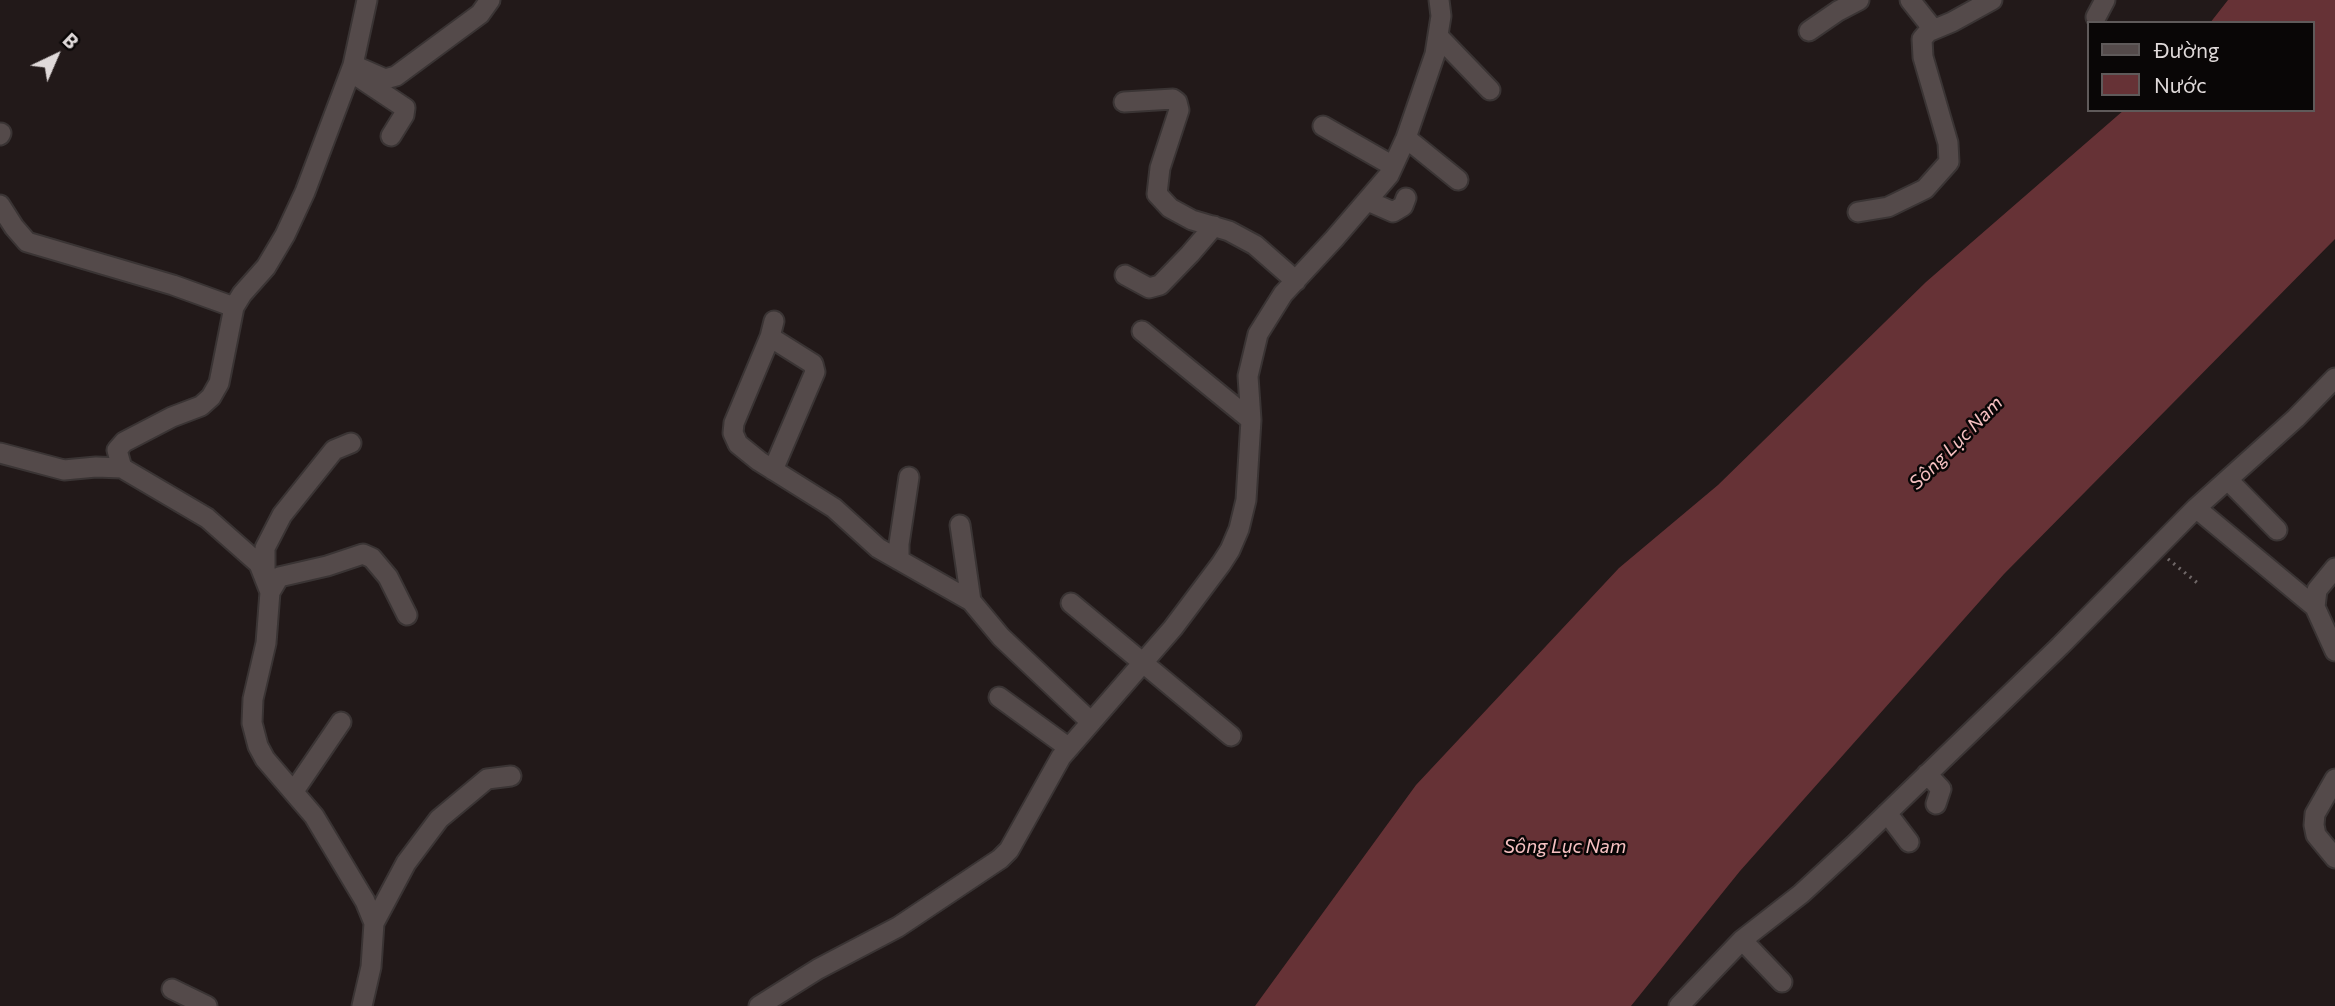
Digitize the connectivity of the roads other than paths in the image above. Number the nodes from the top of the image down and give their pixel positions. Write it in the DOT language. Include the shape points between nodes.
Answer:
graph roads {
  1 [pos="367,0"];
  2 [pos="489,0"];
  3 [pos="1439,0"];
  4 [pos="1859,0"];
  5 [pos="1910,0"];
  6 [pos="1992,0"];
  7 [pos="1933,29"];
  8 [pos="1810,31"];
  9 [pos="1438,36"];
  10 [pos="351,69"];
  11 [pos="1490,90"];
  12 [pos="1125,102"];
  13 [pos="1323,126"];
  14 [pos="391,136"];
  15 [pos="1406,138"];
  16 [pos="1393,166"];
  17 [pos="1458,180"];
  18 [pos="1406,198"];
  19 [pos="1368,201"];
  20 [pos="0,206"];
  21 [pos="1858,212"];
  22 [pos="1214,226"];
  23 [pos="1125,275"];
  24 [pos="1296,281"];
  25 [pos="234,307"];
  26 [pos="1142,331"];
  27 [pos="2333,384"];
  28 [pos="1251,420"];
  29 [pos="351,443"];
  30 [pos="0,453"];
  31 [pos="121,468"];
  32 [pos="773,470"];
  33 [pos="909,477"];
  34 [pos="2229,481"];
  35 [pos="2196,508"];
  36 [pos="960,525"];
  37 [pos="2277,530"];
  38 [pos="899,560"];
  39 [pos="2335,568"];
  40 [pos="268,585"];
  41 [pos="971,601"];
  42 [pos="1071,603"];
  43 [pos="2315,607"];
  44 [pos="407,615"];
  45 [pos="2335,651"];
  46 [pos="1141,663"];
  47 [pos="999,697"];
  48 [pos="341,722"];
  49 [pos="1091,722"];
  50 [pos="1231,736"];
  51 [pos="1069,748"];
  52 [pos="1927,774"];
  53 [pos="512,776"];
  54 [pos="2335,779"];
  55 [pos="294,791"];
  56 [pos="1936,804"];
  57 [pos="1887,813"];
  58 [pos="1909,842"];
  59 [pos="2335,858"];
  60 [pos="374,923"];
  61 [pos="1742,940"];
  62 [pos="1782,982"];
  63 [pos="172,989"];
  64 [pos="206,1006"];
  65 [pos="362,1006"];
  66 [pos="759,1006"];
  67 [pos="1679,1006"];
  1 -- 10 [label="street"];
  2 -- 10 [label="street" via="480,14 396,76 384,79"];
  3 -- 9 [label="street"];
  4 -- 8 [label="street"];
  5 -- 7 [label="street"];
  6 -- 7 [label="street"];
  7 -- 21 [label="street" via="1920,46 1948,143 1949,162 1925,189 1888,207"];
  9 -- 11 [label="street"];
  9 -- 15 [label="street"];
  10 -- 14 [label="street" via="405,108"];
  10 -- 25 [label="street" via="285,235"];
  12 -- 22 [label="street" via="1177,102 1179,110 1160,168 1157,194 1170,208"];
  13 -- 16 [label="street"];
  15 -- 16 [label="street"];
  15 -- 17 [label="street"];
  16 -- 19 [label="street"];
  18 -- 19 [label="street" via="1393,212"];
  19 -- 24 [label="street"];
  20 -- 25 [label="street" via="27,242"];
  22 -- 23 [label="street" via="1160,285 1149,288"];
  22 -- 24 [label="street" via="1255,245"];
  24 -- 28 [label="street" via="1258,334 1248,376"];
  25 -- 31 [label="street" via="219,383 211,397 124,442 117,450"];
  26 -- 28 [label="street"];
  27 -- 34 [label="street"];
  28 -- 46 [label="street" via="1245,500 1230,550"];
  29 -- 40 [label="street" via="334,450 282,515 265,548"];
  30 -- 31 [label="street" via="64,470"];
  31 -- 40 [label="street" via="207,518 248,553"];
  32 -- 32 [label="street" via="738,444 733,433 772,329 813,364 815,372"];
  32 -- 38 [label="street" via="834,508 868,540"];
  33 -- 38 [label="street"];
  34 -- 35 [label="street"];
  34 -- 37 [label="street"];
  35 -- 43 [label="street"];
  35 -- 52 [label="street"];
  36 -- 41 [label="street"];
  38 -- 41 [label="street"];
  39 -- 43 [label="street" via="2317,590"];
  40 -- 44 [label="street" via="279,577 363,554 388,577"];
  40 -- 55 [label="street" via="266,642 252,723 265,759"];
  41 -- 49 [label="street"];
  42 -- 46 [label="street"];
  43 -- 45 [label="street"];
  46 -- 49 [label="street"];
  46 -- 50 [label="street"];
  47 -- 51 [label="street"];
  48 -- 55 [label="street"];
  49 -- 51 [label="street"];
  51 -- 66 [label="street" via="1000,859 898,927"];
  52 -- 56 [label="street" via="1941,789"];
  52 -- 57 [label="street"];
  53 -- 60 [label="street" via="487,779 439,820 406,863"];
  54 -- 59 [label="street" via="2314,824 2316,835"];
  55 -- 60 [label="street" via="336,851"];
  57 -- 58 [label="street"];
  57 -- 61 [label="street" via="1801,894"];
  60 -- 65 [label="street"];
  61 -- 62 [label="street"];
  61 -- 67 [label="street"];
  63 -- 64 [label="street"];
}
